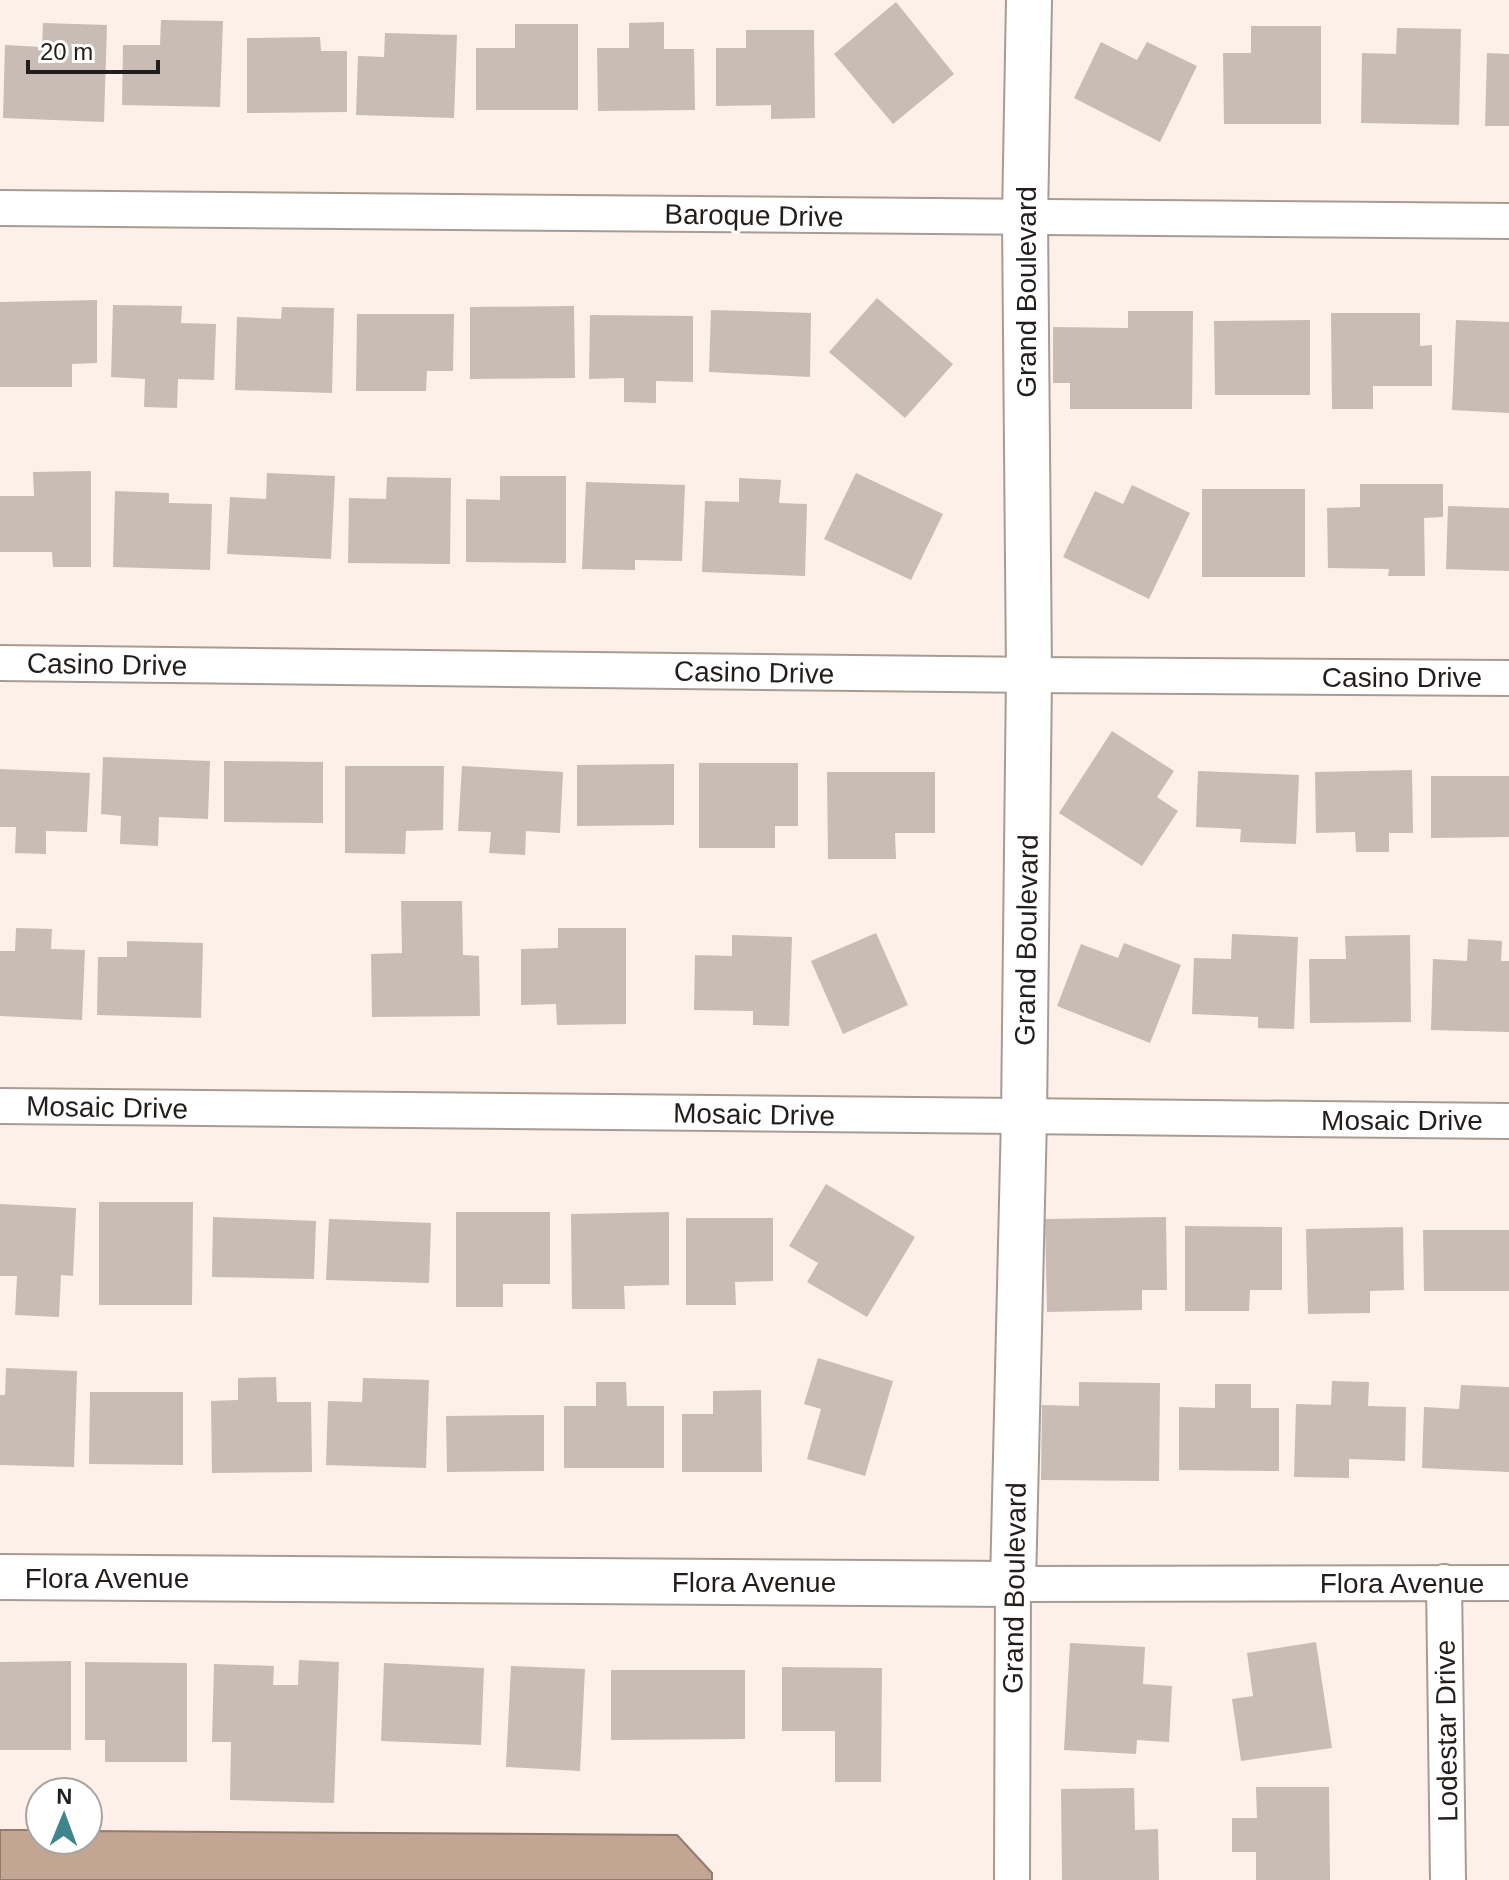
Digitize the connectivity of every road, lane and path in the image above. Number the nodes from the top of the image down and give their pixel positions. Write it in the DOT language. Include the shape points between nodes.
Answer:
graph roads {
  1 [pos="1029,0"];
  2 [pos="0,208"];
  3 [pos="1025,218"];
  4 [pos="1509,221"];
  5 [pos="0,663"];
  6 [pos="1029,675"];
  7 [pos="1509,678"];
  8 [pos="0,1106"];
  9 [pos="1024,1117"];
  10 [pos="1509,1121"];
  11 [pos="0,1577"];
  12 [pos="1444,1582"];
  13 [pos="1509,1583"];
  14 [pos="1013,1584"];
  15 [pos="1012,1880"];
  16 [pos="1448,1880"];
  1 -- 3 [label="street, Grand Boulevard"];
  2 -- 3 [label="street, Baroque Drive"];
  3 -- 4 [label="street, Baroque Drive"];
  3 -- 6 [label="street, Grand Boulevard"];
  5 -- 6 [label="street, Casino Drive"];
  6 -- 7 [label="street, Casino Drive"];
  6 -- 9 [label="street, Grand Boulevard"];
  8 -- 9 [label="street, Mosaic Drive"];
  9 -- 10 [label="street, Mosaic Drive"];
  9 -- 14 [label="street, Grand Boulevard"];
  11 -- 14 [label="street, Flora Avenue"];
  12 -- 13 [label="street, Flora Avenue"];
  12 -- 14 [label="street, Flora Avenue"];
  12 -- 16 [label="street, Lodestar Drive"];
  14 -- 15 [label="street, Grand Boulevard"];
}
